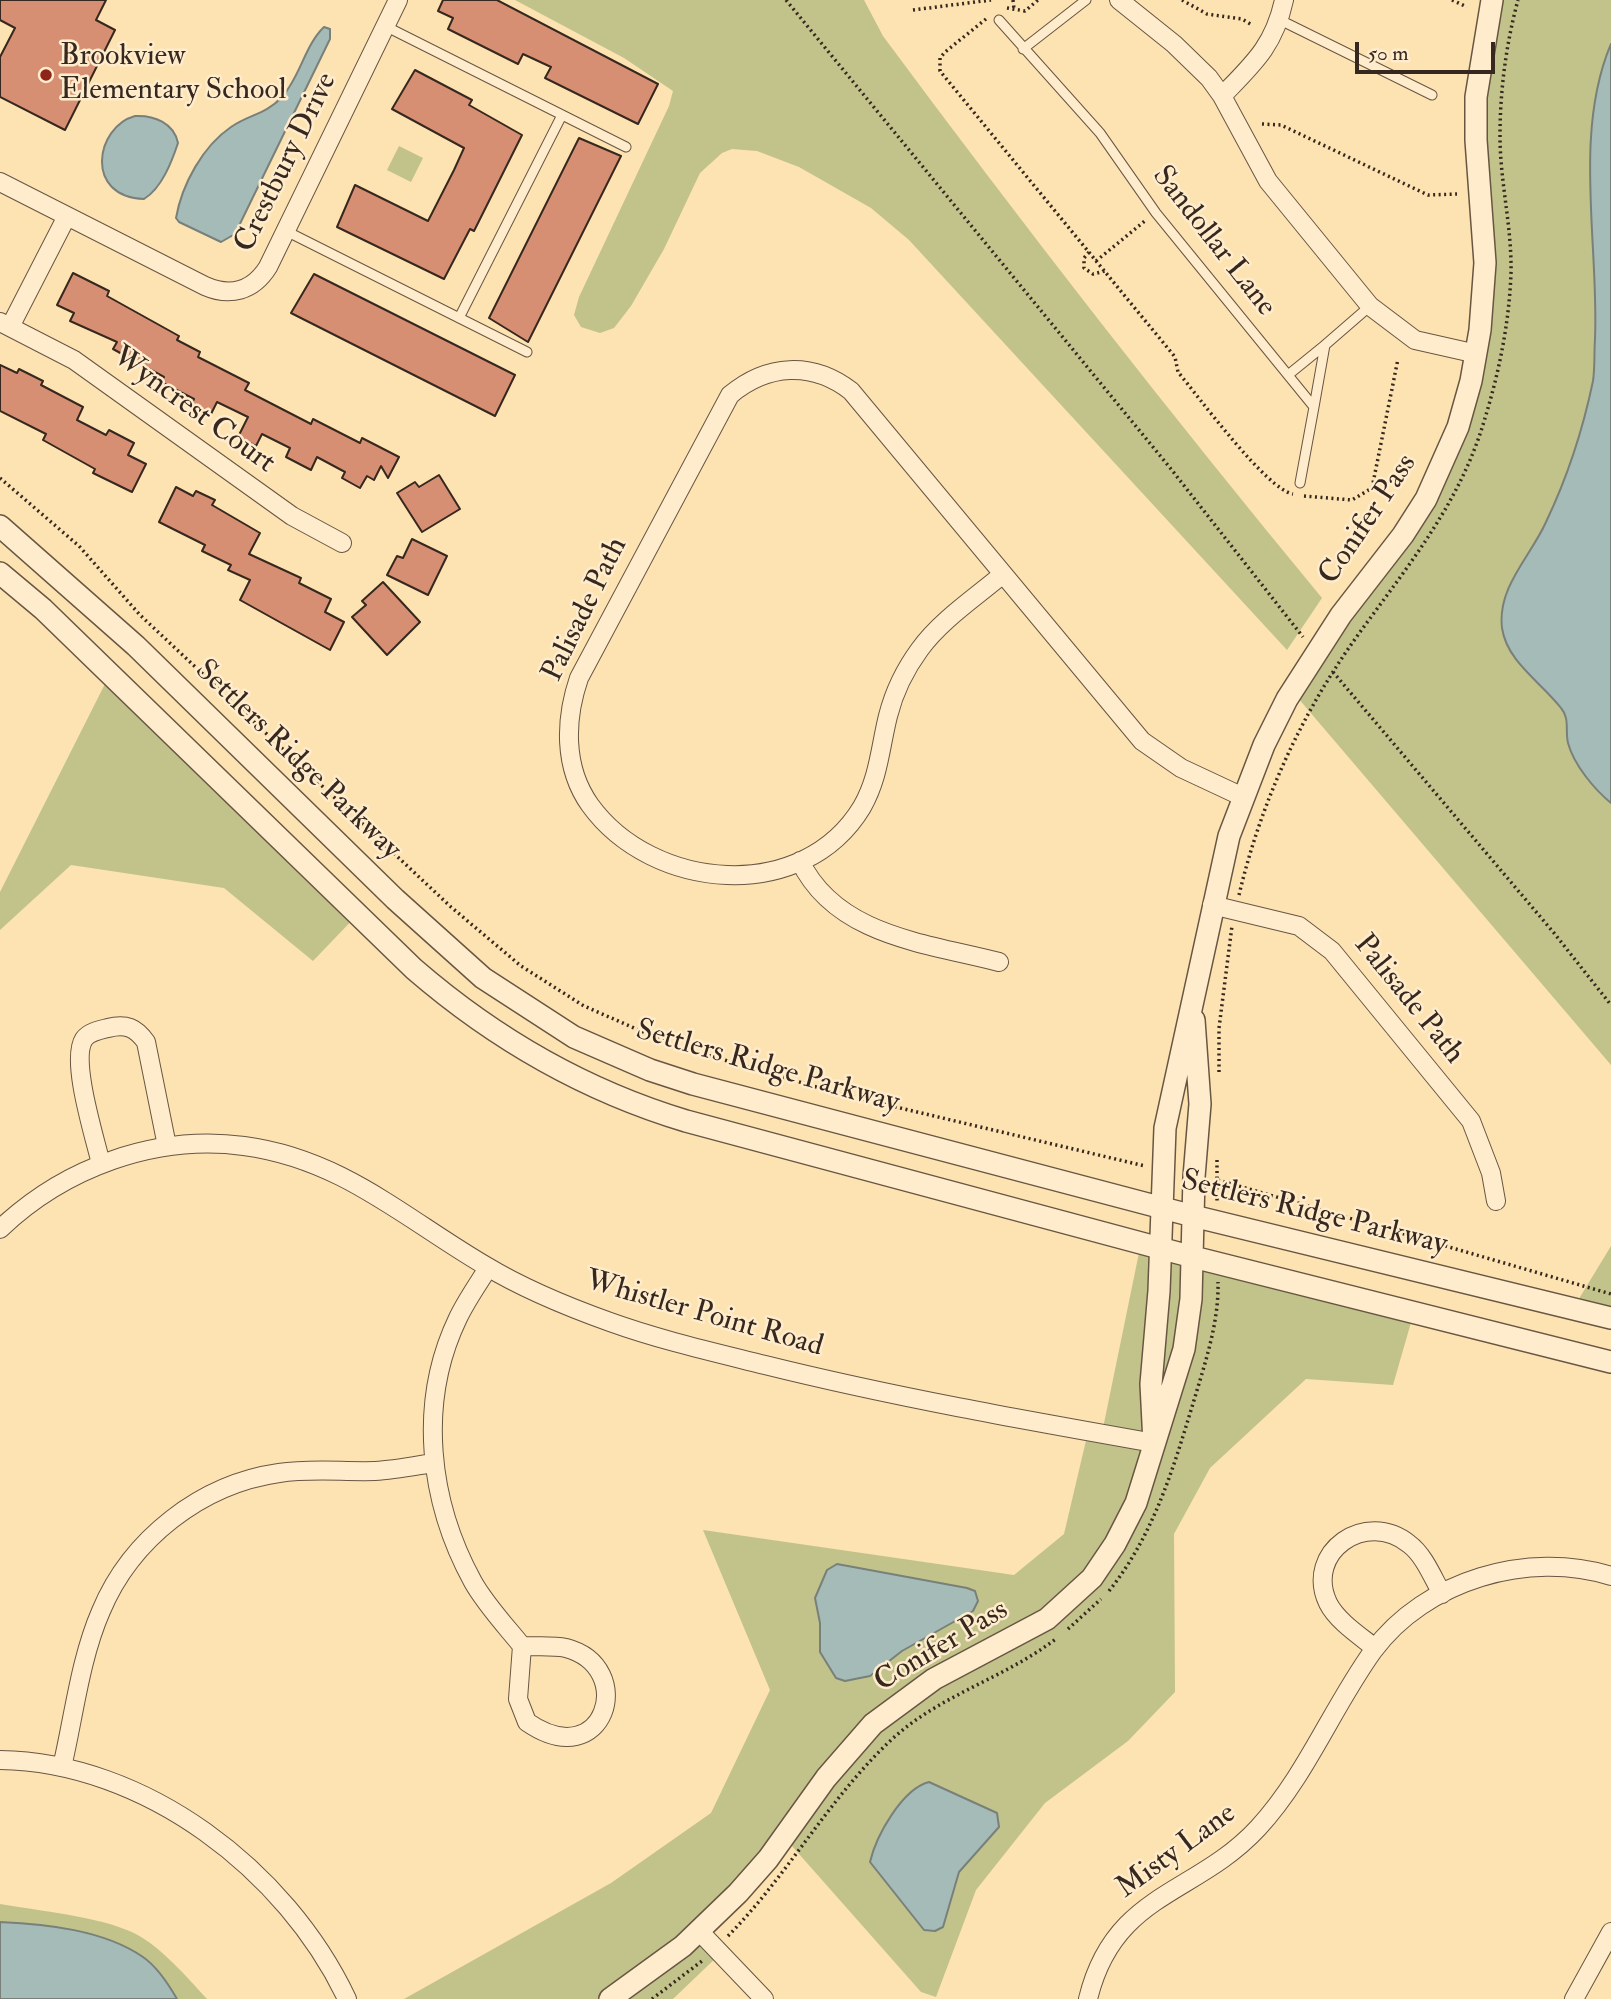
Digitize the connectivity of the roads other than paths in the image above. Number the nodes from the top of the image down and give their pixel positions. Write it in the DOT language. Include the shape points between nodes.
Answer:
graph roads {
  1 [pos="398,0"];
  2 [pos="1086,0"];
  3 [pos="1119,0"];
  4 [pos="1284,0"];
  5 [pos="1492,0"];
  6 [pos="996,17"];
  7 [pos="1280,20"];
  8 [pos="385,26"];
  9 [pos="1023,49"];
  10 [pos="1432,95"];
  11 [pos="1222,96"];
  12 [pos="562,115"];
  13 [pos="626,147"];
  14 [pos="0,182"];
  15 [pos="67,216"];
  16 [pos="286,231"];
  17 [pos="1370,306"];
  18 [pos="459,318"];
  19 [pos="5,325"];
  20 [pos="1325,345"];
  21 [pos="527,352"];
  22 [pos="1477,354"];
  23 [pos="1288,376"];
  24 [pos="1314,407"];
  25 [pos="1300,483"];
  26 [pos="0,526"];
  27 [pos="342,543"];
  28 [pos="0,573"];
  29 [pos="1003,574"];
  30 [pos="1243,797"];
  31 [pos="800,861"];
  32 [pos="1212,905"];
  33 [pos="999,962"];
  34 [pos="1192,1006"];
  35 [pos="167,1146"];
  36 [pos="101,1164"];
  37 [pos="1496,1201"];
  38 [pos="1162,1207"];
  39 [pos="1193,1216"];
  40 [pos="0,1229"];
  41 [pos="1160,1248"];
  42 [pos="1193,1257"];
  43 [pos="488,1268"];
  44 [pos="1611,1318"];
  45 [pos="1611,1362"];
  46 [pos="1154,1443"];
  47 [pos="433,1463"];
  48 [pos="1611,1576"];
  49 [pos="1442,1594"];
  50 [pos="522,1646"];
  51 [pos="1375,1648"];
  52 [pos="0,1760"];
  53 [pos="62,1767"];
  54 [pos="700,1932"];
  55 [pos="1611,1932"];
  56 [pos="347,1999"];
  57 [pos="610,1999"];
  58 [pos="764,1999"];
  59 [pos="1088,1999"];
  60 [pos="1574,1999"];
  1 -- 8 [label="street, Crestbury Drive"];
  2 -- 9 [label="lane"];
  3 -- 11 [label="street" via="1194,62"];
  4 -- 7 [label="street"];
  5 -- 22 [label="street, Conifer Pass" via="1476,97 1485,263"];
  6 -- 9 [label="lane, Sandollar Lane"];
  7 -- 10 [label="lane"];
  7 -- 11 [label="street" via="1268,47"];
  8 -- 12 [label="lane"];
  8 -- 16 [label="street, Crestbury Drive"];
  9 -- 23 [label="lane, Sandollar Lane" via="1100,133 1156,213"];
  11 -- 17 [label="street" via="1268,181"];
  12 -- 13 [label="lane"];
  12 -- 18 [label="lane"];
  14 -- 15 [label="street, Crestbury Drive"];
  15 -- 16 [label="street, Crestbury Drive" via="225,292 258,281"];
  15 -- 19 [label="street, Wyncrest Court"];
  16 -- 18 [label="lane"];
  17 -- 20 [label="lane"];
  17 -- 22 [label="street" via="1415,340"];
  18 -- 21 [label="lane"];
  19 -- 27 [label="street, Wyncrest Court" via="74,360 292,516"];
  20 -- 23 [label="lane"];
  20 -- 24 [label="lane"];
  22 -- 30 [label="street, Conifer Pass" via="1458,428 1426,499 1311,659"];
  23 -- 24 [label="lane, Sandollar Lane"];
  24 -- 25 [label="lane"];
  26 -- 38 [label="street, Settlers Ridge Parkway" via="136,646 445,946 529,1010 608,1052 693,1084"];
  28 -- 41 [label="street" via="53,618 414,969 460,1009 512,1044 642,1108"];
  29 -- 30 [label="street, Palisade Path" via="1142,741 1181,768"];
  29 -- 31 [label="street, Palisade Path" via="921,647 895,694 880,765 861,808 825,846"];
  29 -- 31 [label="street, Palisade Path" via="851,391 836,379 800,369 779,370 745,383 730,395 579,678 570,706 568,739 586,799 623,839 650,854 674,866 730,877 763,874"];
  30 -- 32 [label="street, Conifer Pass"];
  31 -- 33 [label="street" via="816,890 859,922"];
  32 -- 34 [label="street, Conifer Pass"];
  32 -- 37 [label="street, Palisade Path" via="1299,926 1332,951 1471,1121 1491,1173"];
  34 -- 38 [label="street, Conifer Pass" via="1165,1128"];
  34 -- 39 [label="street, Conifer Pass" via="1200,1104"];
  35 -- 36 [label="street, Whistler Point Road"];
  35 -- 36 [label="street" via="146,1042 128,1026 103,1029 84,1039 79,1062"];
  35 -- 43 [label="street, Whistler Point Road" via="240,1145 302,1158 356,1182"];
  36 -- 40 [label="street, Whistler Point Road" via="35,1200"];
  38 -- 39 [label="street, Settlers Ridge Parkway"];
  38 -- 41 [label="street, Conifer Pass"];
  39 -- 42 [label="street, Conifer Pass"];
  39 -- 44 [label="street, Settlers Ridge Parkway"];
  41 -- 42 [label="street"];
  41 -- 46 [label="street, Conifer Pass" via="1151,1384"];
  42 -- 45 [label="street"];
  42 -- 46 [label="street, Conifer Pass" via="1184,1349"];
  43 -- 46 [label="street, Whistler Point Road" via="610,1322 699,1349 847,1385"];
  43 -- 47 [label="street" via="457,1319 446,1351 436,1389"];
  46 -- 54 [label="street, Conifer Pass" via="1136,1503 1092,1578 1047,1619 934,1679 873,1724 826,1778 768,1859"];
  47 -- 50 [label="street" via="440,1503 473,1583"];
  47 -- 53 [label="street" via="251,1478 217,1491 159,1530 135,1554 101,1610"];
  48 -- 49 [label="street, Misty Lane" via="1563,1566 1521,1568 1487,1575"];
  49 -- 51 [label="street, Misty Lane" via="1406,1618"];
  49 -- 51 [label="street" via="1410,1544 1383,1530 1350,1536 1328,1560 1324,1589 1337,1615"];
  50 -- 50 [label="street" via="518,1699 527,1722 560,1739 595,1726 606,1706 607,1688 598,1671 566,1648"];
  51 -- 59 [label="street, Misty Lane" via="1277,1805 1234,1850 1141,1909 1102,1959"];
  52 -- 53 [label="street"];
  53 -- 56 [label="street" via="96,1775 172,1811 248,1865 305,1933"];
  54 -- 57 [label="street, Conifer Pass"];
  54 -- 58 [label="street"];
  55 -- 60 [label="street"];
}
